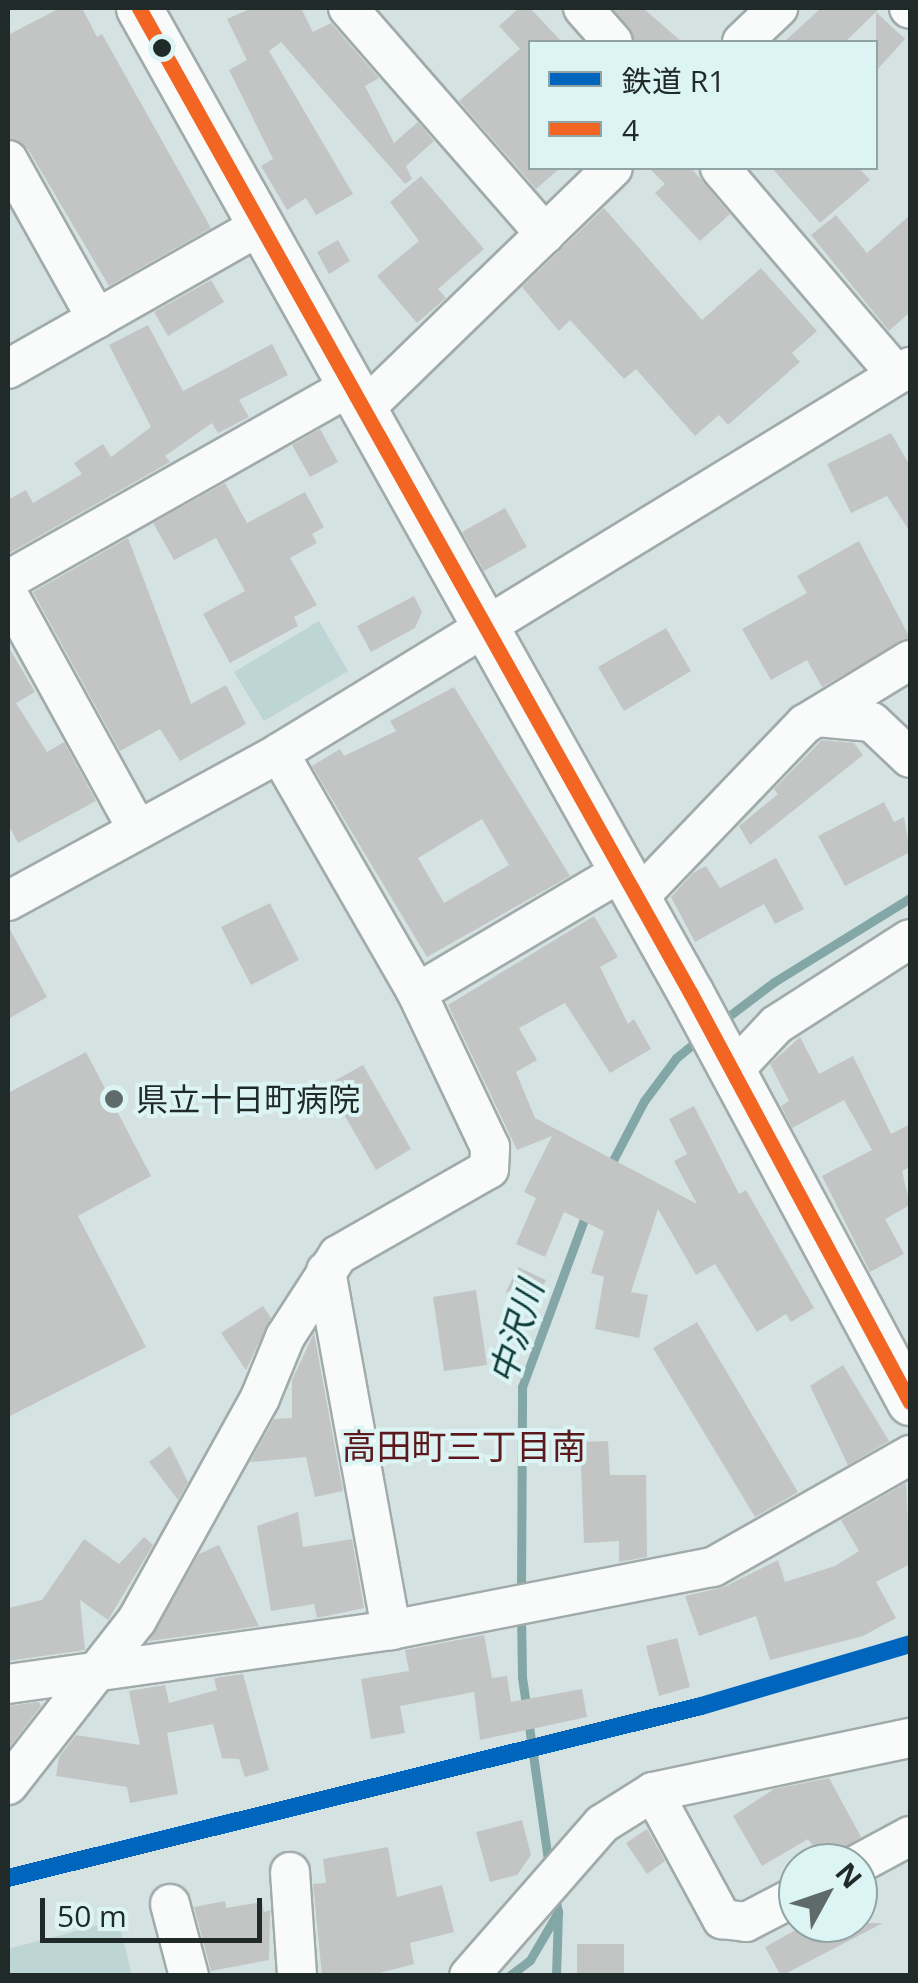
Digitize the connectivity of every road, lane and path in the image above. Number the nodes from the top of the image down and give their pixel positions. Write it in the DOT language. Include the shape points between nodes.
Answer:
graph roads {
  1 [pos="139,8"];
  2 [pos="348,8"];
  3 [pos="583,8"];
  4 [pos="778,8"];
  5 [pos="611,40"];
  6 [pos="744,40"];
  7 [pos="8,160"];
  8 [pos="611,170"];
  9 [pos="722,170"];
  10 [pos="262,225"];
  11 [pos="545,234"];
  12 [pos="96,318"];
  13 [pos="8,368"];
  14 [pos="904,371"];
  15 [pos="358,396"];
  16 [pos="8,580"];
  17 [pos="8,594"];
  18 [pos="484,630"];
  19 [pos="910,660"];
  20 [pos="817,717"];
  21 [pos="279,752"];
  22 [pos="910,758"];
  23 [pos="138,830"];
  24 [pos="629,885"];
  25 [pos="8,902"];
  26 [pos="910,940"];
  27 [pos="416,993"];
  28 [pos="728,1067"];
  29 [pos="326,1271"];
  30 [pos="910,1402"];
  31 [pos="910,1455"];
  32 [pos="391,1630"];
  33 [pos="104,1669"];
  34 [pos="8,1684"];
  35 [pos="906,1748"];
  36 [pos="8,1785"];
  37 [pos="653,1792"];
  38 [pos="910,1836"];
  39 [pos="878,1853"];
  40 [pos="290,1872"];
  41 [pos="170,1904"];
  42 [pos="778,1905"];
  43 [pos="189,1976"];
  44 [pos="297,1976"];
  45 [pos="469,1976"];
  1 -- 10 [label="main road"];
  2 -- 11 [label="street"];
  3 -- 5 [label="street"];
  4 -- 6 [label="street"];
  7 -- 12 [label="street"];
  8 -- 11 [label="street"];
  9 -- 14 [label="street"];
  10 -- 12 [label="street"];
  10 -- 15 [label="main road"];
  11 -- 15 [label="street"];
  12 -- 13 [label="street"];
  14 -- 18 [label="street"];
  15 -- 16 [label="street"];
  15 -- 18 [label="main road"];
  17 -- 23 [label="street"];
  18 -- 21 [label="street"];
  18 -- 24 [label="main road"];
  19 -- 20 [label="street"];
  20 -- 22 [label="street" via="872,722"];
  20 -- 24 [label="street"];
  21 -- 23 [label="street"];
  21 -- 27 [label="street"];
  23 -- 25 [label="street"];
  24 -- 27 [label="street"];
  24 -- 28 [label="main road"];
  26 -- 28 [label="street" via="776,1025"];
  27 -- 29 [label="street" via="490,1147 489,1169 338,1255"];
  28 -- 30 [label="main road"];
  29 -- 32 [label="street"];
  29 -- 33 [label="street"];
  31 -- 32 [label="street" via="712,1567"];
  32 -- 33 [label="street"];
  33 -- 34 [label="street"];
  33 -- 36 [label="street"];
  35 -- 37 [label="street"];
  37 -- 42 [label="street" via="722,1919 746,1922"];
  37 -- 45 [label="street" via="602,1824"];
  38 -- 39 [label="street"];
  40 -- 44 [label="street"];
  41 -- 43 [label="street"];
}
